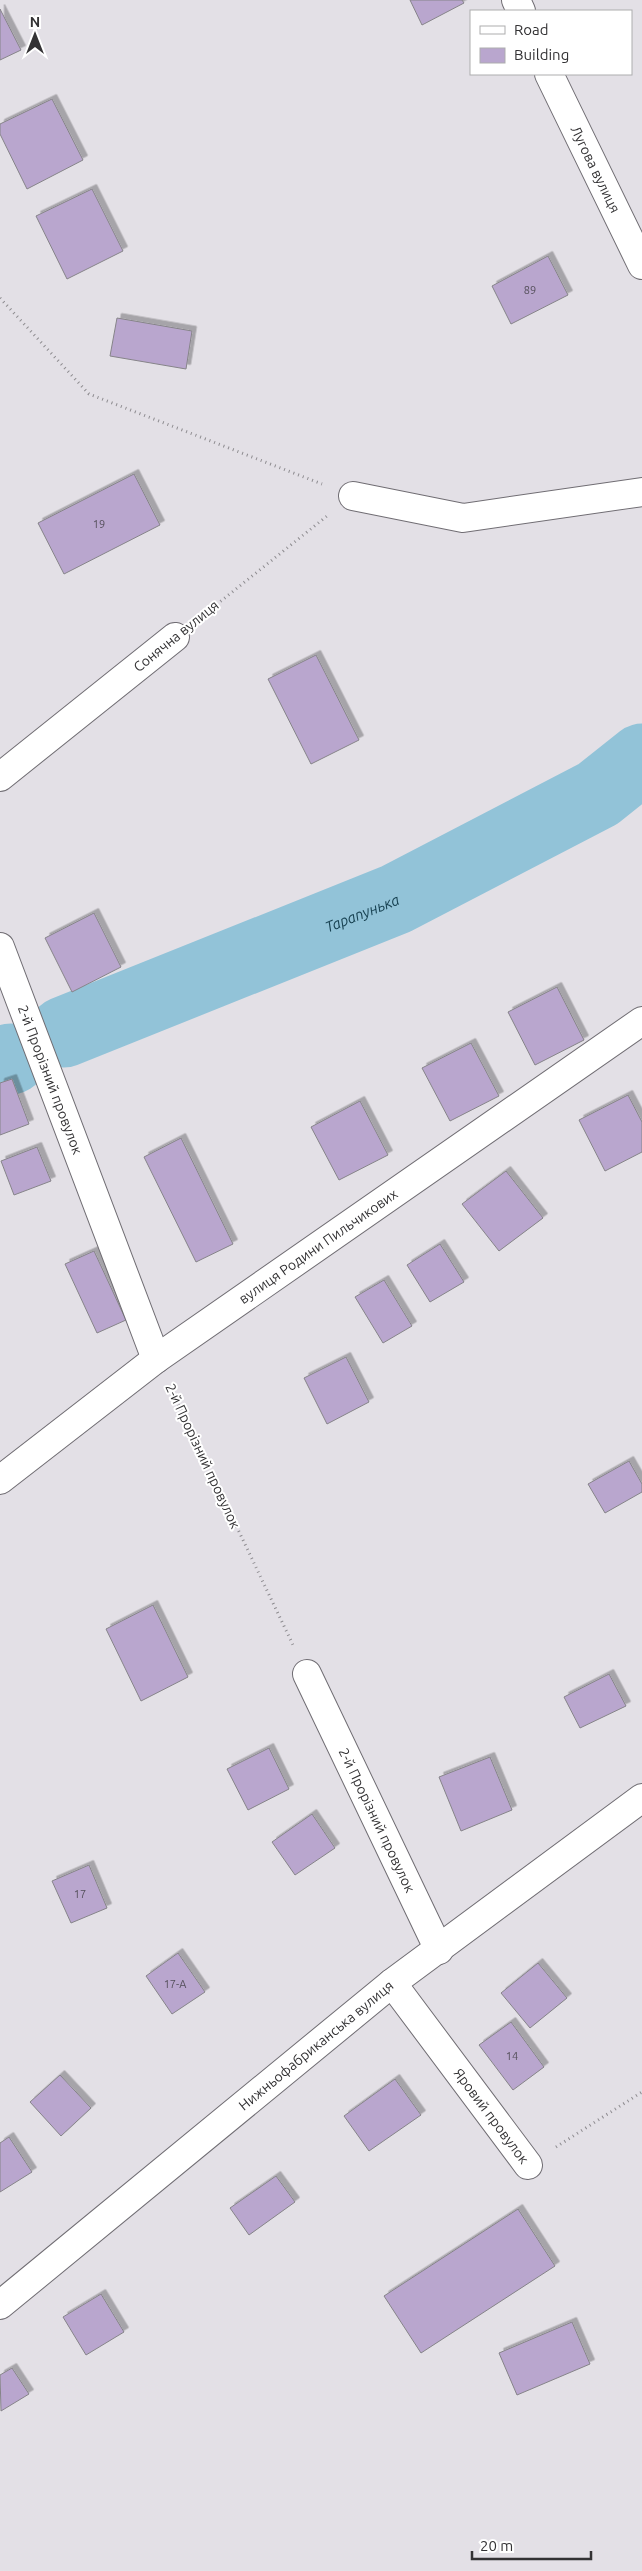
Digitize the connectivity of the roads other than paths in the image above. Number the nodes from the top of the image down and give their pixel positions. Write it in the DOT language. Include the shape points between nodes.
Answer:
graph roads {
  1 [pos="548,75"];
  2 [pos="642,265"];
  3 [pos="642,492"];
  4 [pos="353,496"];
  5 [pos="175,637"];
  6 [pos="0,777"];
  7 [pos="0,947"];
  8 [pos="642,1021"];
  9 [pos="156,1358"];
  10 [pos="0,1480"];
  11 [pos="307,1674"];
  12 [pos="642,1798"];
  13 [pos="439,1950"];
  14 [pos="392,1983"];
  15 [pos="528,2164"];
  16 [pos="0,2305"];
  1 -- 2 [label="street, Лугова вулиця"];
  3 -- 4 [label="street" via="463,518"];
  5 -- 6 [label="street, Сонячна вулиця"];
  7 -- 9 [label="street, 2-й Прорізний провулок"];
  8 -- 9 [label="street, вулиця Родини Пильчикових"];
  9 -- 10 [label="street, вулиця Родини Пильчикових"];
  11 -- 13 [label="street, 2-й Прорізний провулок"];
  12 -- 13 [label="street, Нижньофабриканська вулиця"];
  13 -- 14 [label="street, Нижньофабриканська вулиця"];
  14 -- 15 [label="street, Яровий провулок"];
  14 -- 16 [label="street, Нижньофабриканська вулиця"];
}
